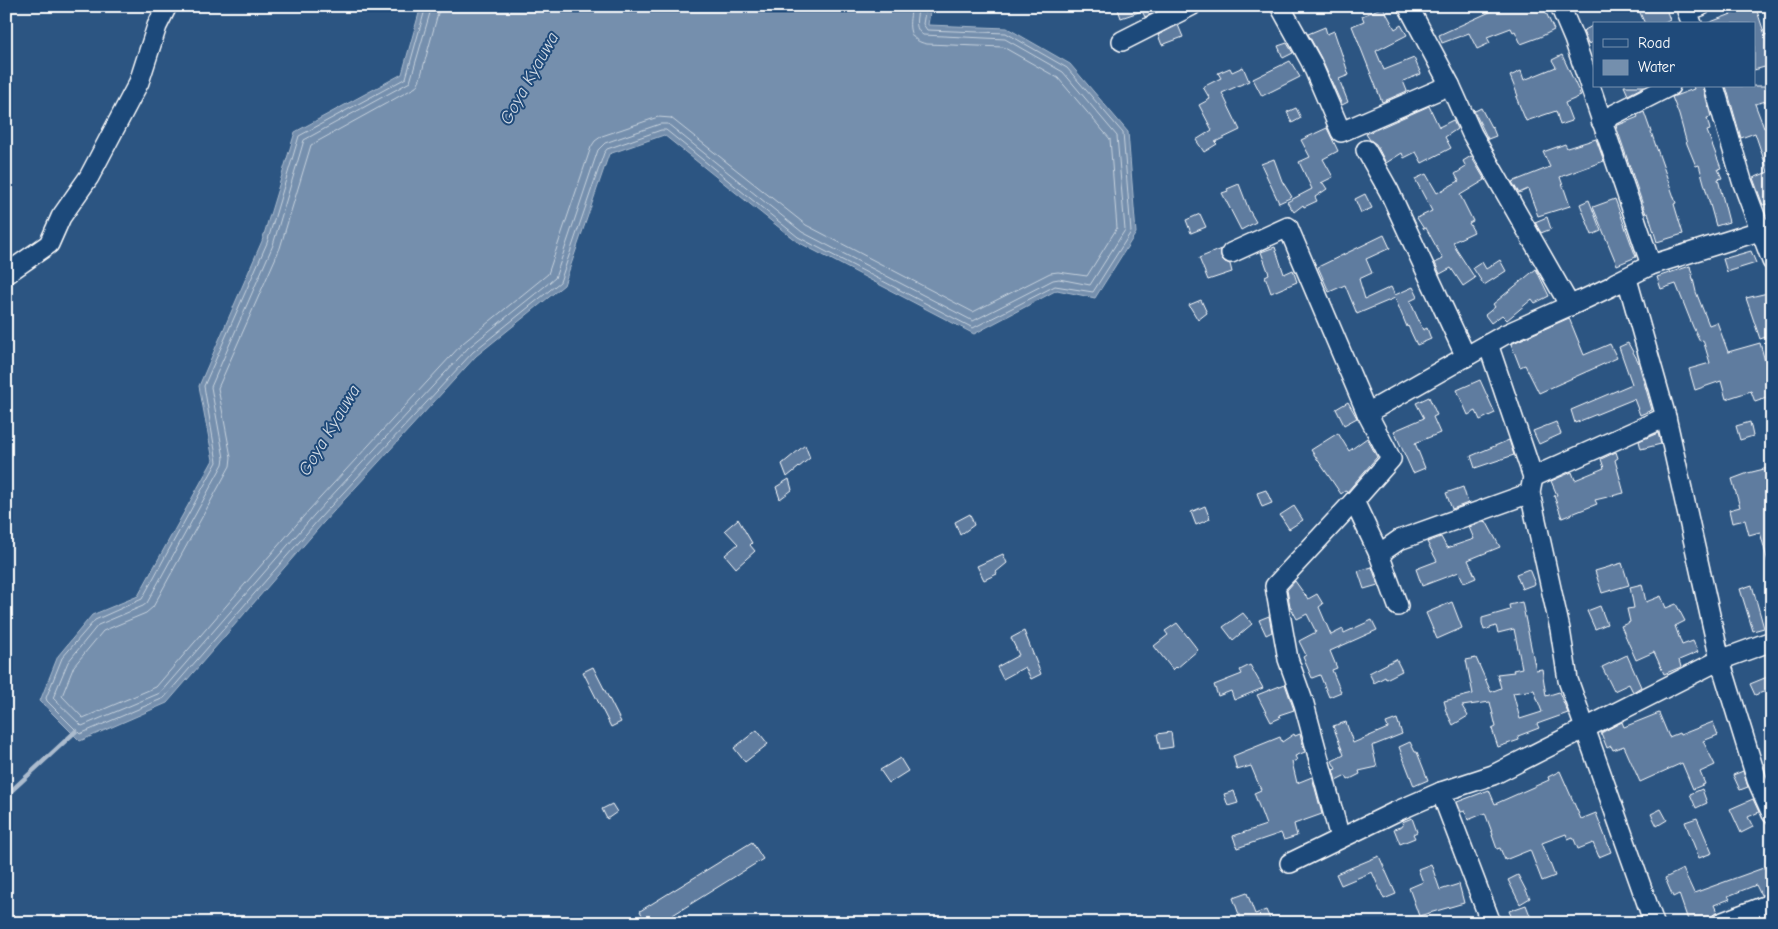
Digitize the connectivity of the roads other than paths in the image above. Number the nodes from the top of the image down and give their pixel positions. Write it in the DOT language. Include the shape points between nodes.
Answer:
graph roads {
  1 [pos="167,6"];
  2 [pos="1191,6"];
  3 [pos="1280,6"];
  4 [pos="1408,6"];
  5 [pos="1560,6"];
  6 [pos="1700,6"];
  7 [pos="1691,22"];
  8 [pos="1122,41"];
  9 [pos="1450,85"];
  10 [pos="1666,88"];
  11 [pos="1715,88"];
  12 [pos="1601,121"];
  13 [pos="1366,150"];
  14 [pos="1766,229"];
  15 [pos="1230,253"];
  16 [pos="1772,261"];
  17 [pos="1651,265"];
  18 [pos="6,274"];
  19 [pos="1570,306"];
  20 [pos="1488,344"];
  21 [pos="1466,357"];
  22 [pos="1367,413"];
  23 [pos="1666,418"];
  24 [pos="1532,485"];
  25 [pos="1354,501"];
  26 [pos="1379,554"];
  27 [pos="1398,606"];
  28 [pos="1772,641"];
  29 [pos="1720,660"];
  30 [pos="1586,729"];
  31 [pos="1441,792"];
  32 [pos="1772,814"];
  33 [pos="1340,838"];
  34 [pos="1290,863"];
  35 [pos="1772,903"];
  36 [pos="1491,923"];
  37 [pos="1654,923"];
  38 [pos="1720,923"];
  1 -- 18 [label="street" via="139,82 89,177 61,217 49,244"];
  2 -- 8 [label="street"];
  3 -- 9 [label="street" via="1311,62 1341,132"];
  4 -- 9 [label="street"];
  5 -- 12 [label="street"];
  6 -- 7 [label="street" via="1687,11"];
  9 -- 19 [label="street" via="1472,134"];
  10 -- 12 [label="street"];
  11 -- 14 [label="street" via="1734,158"];
  12 -- 17 [label="street"];
  13 -- 21 [label="street" via="1389,191"];
  14 -- 16 [label="street"];
  14 -- 17 [label="street"];
  15 -- 22 [label="street" via="1288,227"];
  17 -- 19 [label="street"];
  19 -- 20 [label="street"];
  19 -- 23 [label="street" via="1627,279"];
  20 -- 21 [label="street"];
  20 -- 24 [label="street"];
  21 -- 22 [label="street"];
  22 -- 25 [label="street" via="1391,459"];
  23 -- 24 [label="street"];
  23 -- 29 [label="street"];
  24 -- 26 [label="street" via="1399,540"];
  24 -- 30 [label="street" via="1568,680"];
  25 -- 26 [label="street"];
  25 -- 33 [label="street" via="1275,586 1288,659 1304,704"];
  26 -- 27 [label="street"];
  28 -- 29 [label="street"];
  29 -- 30 [label="street"];
  29 -- 32 [label="street" via="1757,780"];
  30 -- 31 [label="street" via="1493,775"];
  30 -- 37 [label="street"];
  31 -- 33 [label="street"];
  31 -- 36 [label="street"];
  33 -- 34 [label="street"];
  35 -- 38 [label="street"];
}
